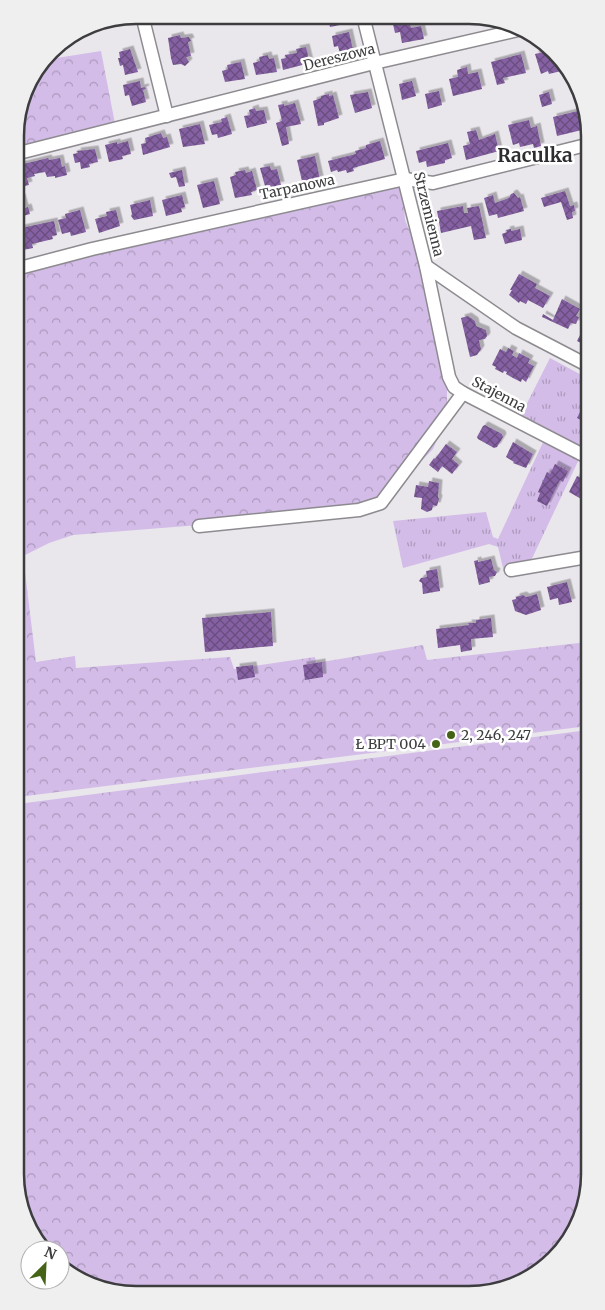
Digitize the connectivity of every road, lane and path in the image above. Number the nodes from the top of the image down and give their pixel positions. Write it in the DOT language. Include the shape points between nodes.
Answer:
graph roads {
  1 [pos="144,24"];
  2 [pos="365,24"];
  3 [pos="510,32"];
  4 [pos="375,63"];
  5 [pos="167,116"];
  6 [pos="581,146"];
  7 [pos="24,152"];
  8 [pos="405,179"];
  9 [pos="426,266"];
  10 [pos="24,267"];
  11 [pos="581,361"];
  12 [pos="463,393"];
  13 [pos="581,454"];
  14 [pos="199,526"];
  15 [pos="581,558"];
  16 [pos="511,570"];
  1 -- 5 [label="street"];
  2 -- 4 [label="street, Strzemienna"];
  3 -- 4 [label="street, Dereszowa"];
  4 -- 5 [label="street, Dereszowa"];
  4 -- 8 [label="street, Strzemienna"];
  5 -- 7 [label="street, Dereszowa"];
  6 -- 8 [label="street, Tarpanowa" via="433,183"];
  8 -- 9 [label="street, Strzemienna"];
  8 -- 10 [label="street, Tarpanowa"];
  9 -- 11 [label="street, Strzemienna" via="516,328"];
  9 -- 12 [label="street, Stajenna" via="449,377 454,387"];
  12 -- 13 [label="street, Stajenna"];
  12 -- 14 [label="street" via="381,503 359,510"];
  15 -- 16 [label="street"];
}
